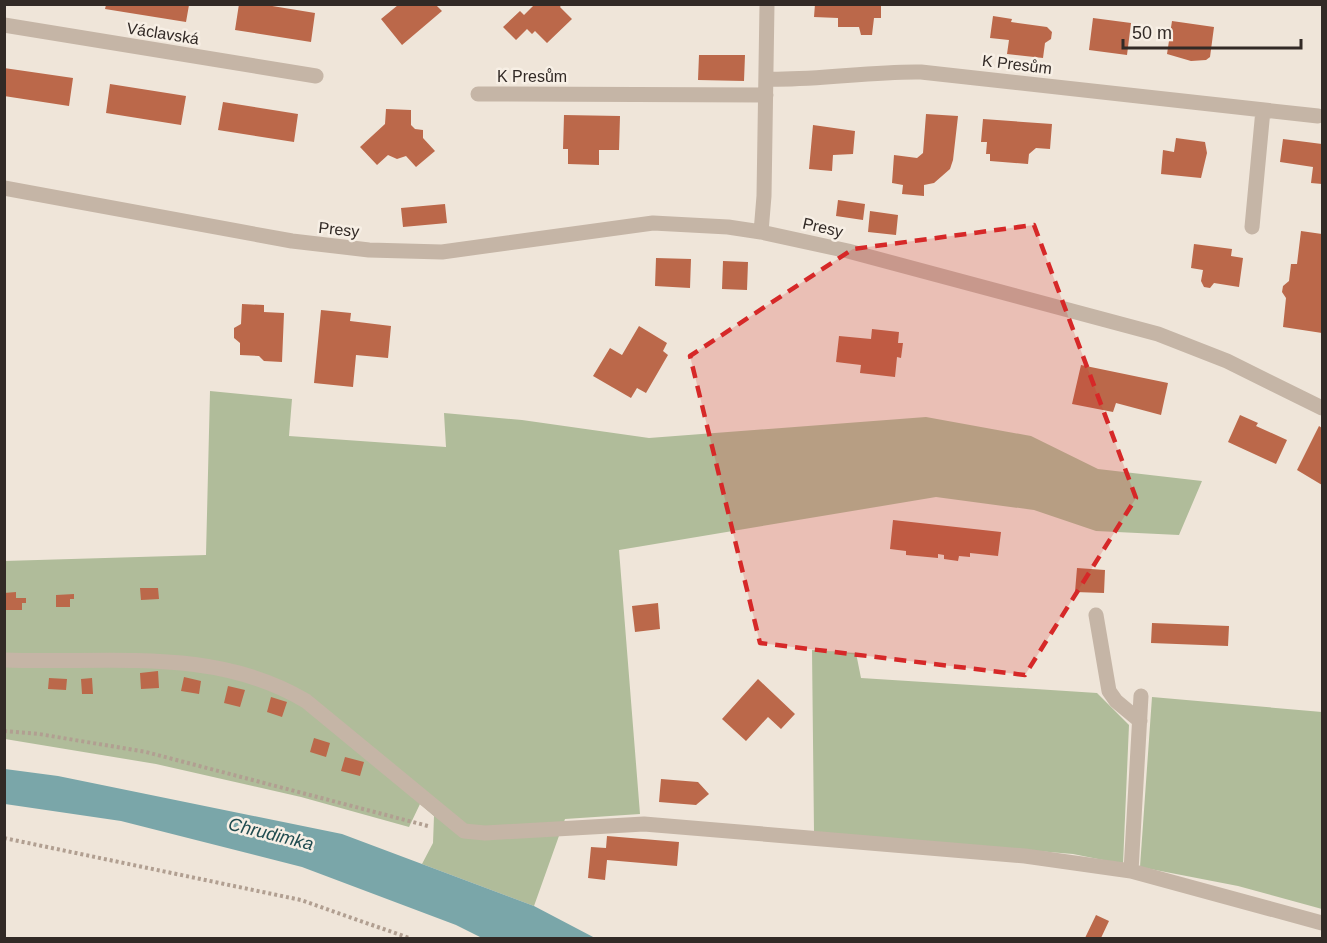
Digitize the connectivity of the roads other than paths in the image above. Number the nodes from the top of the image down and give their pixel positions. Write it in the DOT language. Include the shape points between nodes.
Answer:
graph roads {
  1 [pos="767,4"];
  2 [pos="4,25"];
  3 [pos="316,76"];
  4 [pos="766,79"];
  5 [pos="478,94"];
  6 [pos="766,95"];
  7 [pos="1263,110"];
  8 [pos="1318,116"];
  9 [pos="4,188"];
  10 [pos="1252,226"];
  11 [pos="761,232"];
  12 [pos="1323,408"];
  13 [pos="1096,615"];
  14 [pos="4,660"];
  15 [pos="1141,696"];
  16 [pos="1140,721"];
  17 [pos="1131,870"];
  18 [pos="1323,923"];
  1 -- 4 [label="street"];
  2 -- 3 [label="street, Václavská"];
  4 -- 6 [label="street"];
  4 -- 7 [label="street, K Presům" via="921,72"];
  5 -- 6 [label="street, K Presům"];
  6 -- 11 [label="street"];
  7 -- 8 [label="street, K Presům"];
  7 -- 10 [label="street"];
  9 -- 11 [label="street, Presy" via="292,241 369,250 442,252 652,223"];
  11 -- 12 [label="street, Presy" via="1158,334 1227,361"];
  13 -- 16 [label="street" via="1109,691"];
  14 -- 17 [label="street" via="166,661 235,671 278,684 306,701 464,831 644,824 1025,856"];
  15 -- 16 [label="street"];
  16 -- 17 [label="street"];
  17 -- 18 [label="street"];
}
